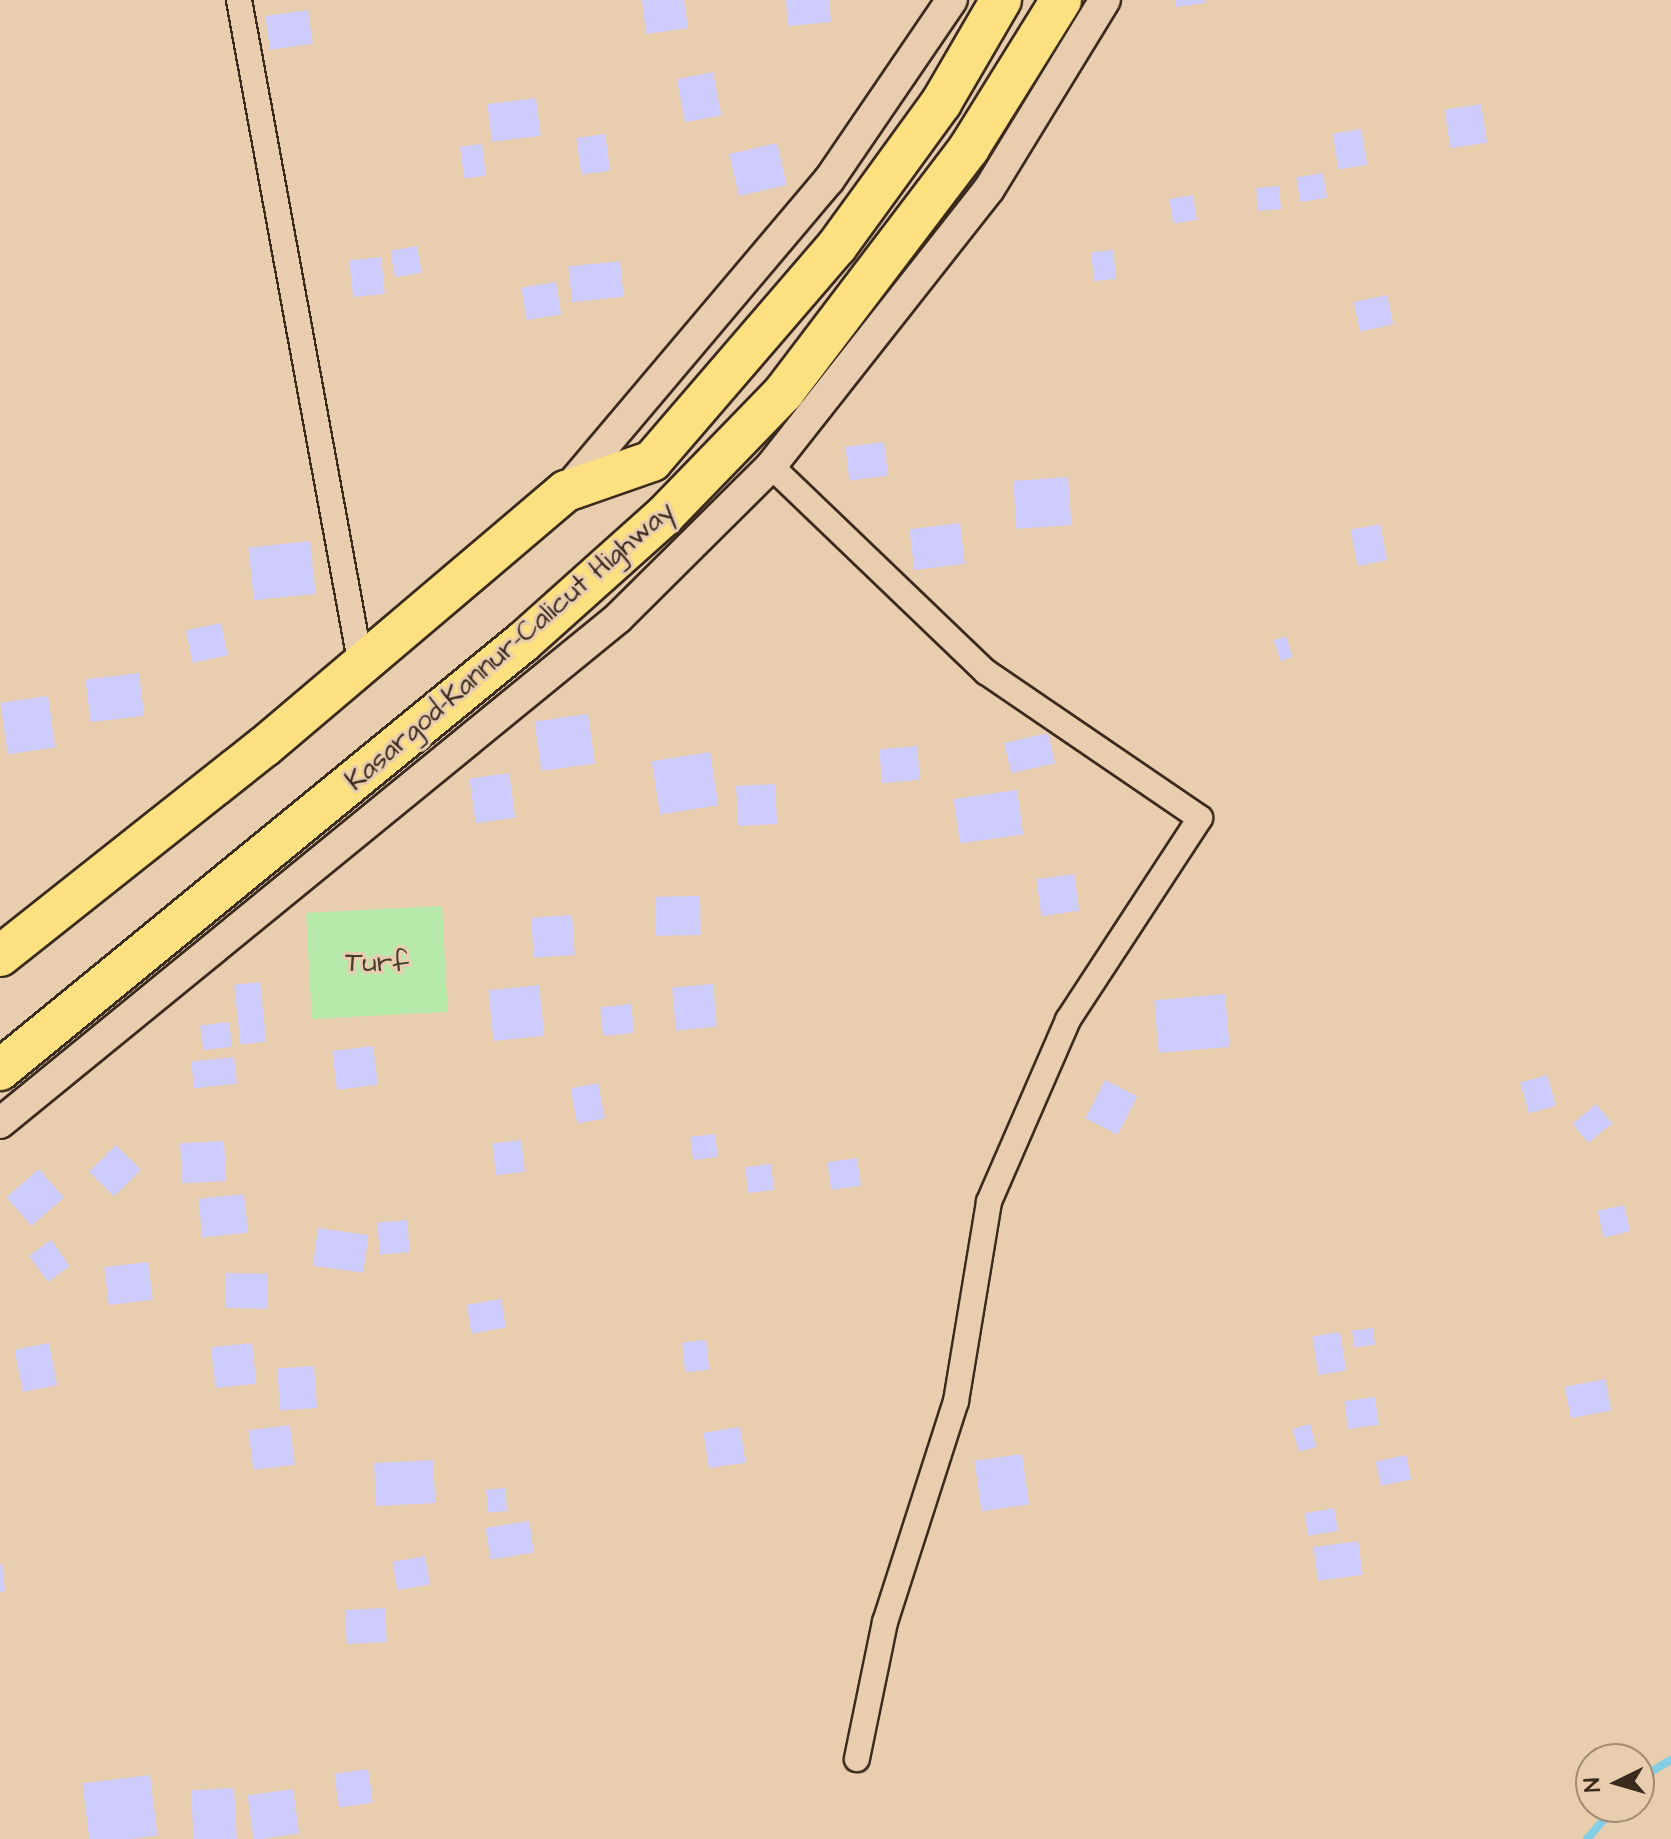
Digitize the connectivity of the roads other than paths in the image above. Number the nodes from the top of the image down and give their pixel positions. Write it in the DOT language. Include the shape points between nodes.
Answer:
graph roads {
  1 [pos="239,0"];
  2 [pos="952,0"];
  3 [pos="1001,0"];
  4 [pos="1061,0"];
  5 [pos="1105,0"];
  6 [pos="771,466"];
  7 [pos="566,491"];
  8 [pos="361,666"];
  9 [pos="0,956"];
  10 [pos="0,1070"];
  11 [pos="0,1123"];
  12 [pos="857,1759"];
  1 -- 8 [label="street"];
  2 -- 7 [label="street" via="829,180"];
  3 -- 7 [label="highway, Kasargod-Kannur-Calicut Highway" via="941,103 846,234 704,405 652,461"];
  4 -- 10 [label="highway, Kasargod-Kannur-Calicut Highway" via="969,148 784,392 664,516 523,642"];
  5 -- 6 [label="street" via="989,189"];
  6 -- 11 [label="street" via="618,618"];
  6 -- 12 [label="street" via="986,672 1200,818 1068,1020 989,1202 956,1401 885,1622"];
  7 -- 8 [label="highway, Kasargod-Kannur-Calicut Highway"];
  8 -- 9 [label="highway, Kasargod-Kannur-Calicut Highway"];
}
